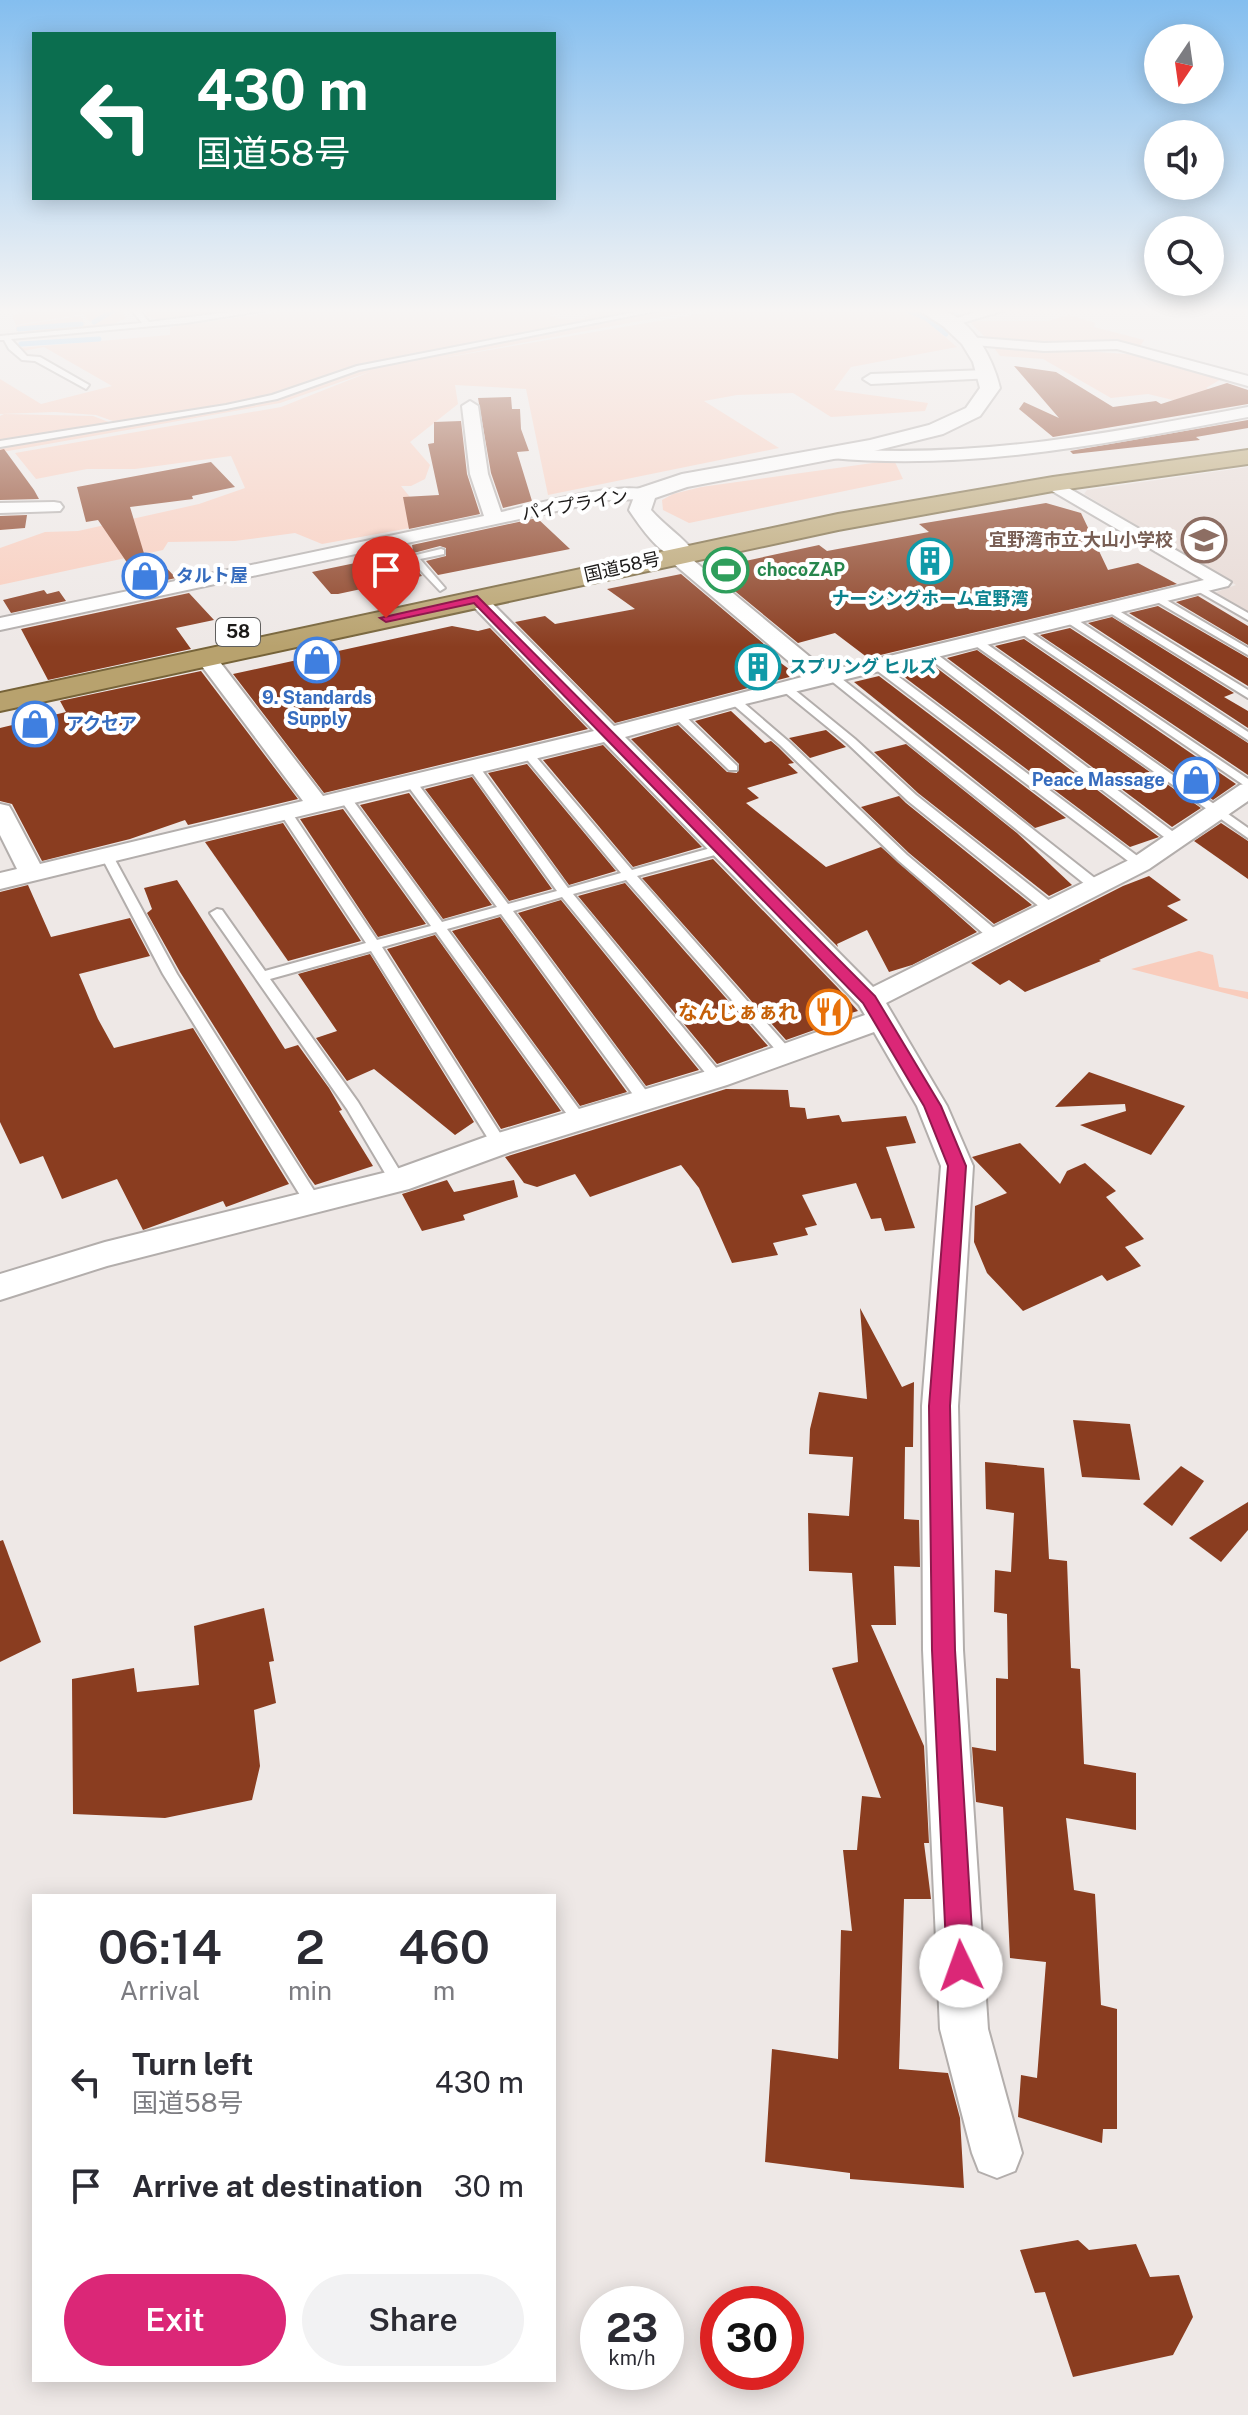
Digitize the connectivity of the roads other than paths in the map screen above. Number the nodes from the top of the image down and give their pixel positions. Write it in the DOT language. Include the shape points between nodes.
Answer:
graph roads {
  1 [pos="136,422"];
  2 [pos="472,422"];
  3 [pos="956,422"];
  4 [pos="1193,422"];
  5 [pos="1248,442"];
  6 [pos="0,444"];
  7 [pos="831,453"];
  8 [pos="1248,457"];
  9 [pos="1053,484"];
  10 [pos="645,494"];
  11 [pos="54,507"];
  12 [pos="0,508"];
  13 [pos="495,520"];
  14 [pos="675,549"];
  15 [pos="441,552"];
  16 [pos="1197,587"];
  17 [pos="440,588"];
  18 [pos="1158,598"];
  19 [pos="477,599"];
  20 [pos="1111,609"];
  21 [pos="1248,617"];
  22 [pos="1069,619"];
  23 [pos="0,624"];
  24 [pos="1023,630"];
  25 [pos="977,642"];
  26 [pos="1248,652"];
  27 [pos="930,654"];
  28 [pos="206,657"];
  29 [pos="879,667"];
  30 [pos="828,678"];
  31 [pos="0,684"];
  32 [pos="786,688"];
  33 [pos="1248,695"];
  34 [pos="734,700"];
  35 [pos="0,702"];
  36 [pos="678,715"];
  37 [pos="610,734"];
  38 [pos="1248,737"];
  39 [pos="528,754"];
  40 [pos="474,767"];
  41 [pos="733,768"];
  42 [pos="411,782"];
  43 [pos="1248,787"];
  44 [pos="345,798"];
  45 [pos="318,805"];
  46 [pos="0,811"];
  47 [pos="286,813"];
  48 [pos="1215,813"];
  49 [pos="1248,834"];
  50 [pos="1176,840"];
  51 [pos="722,849"];
  52 [pos="107,856"];
  53 [pos="1140,864"];
  54 [pos="32,873"];
  55 [pos="629,875"];
  56 [pos="0,881"];
  57 [pos="1096,886"];
  58 [pos="565,893"];
  59 [pos="1051,909"];
  60 [pos="503,910"];
  61 [pos="217,913"];
  62 [pos="441,928"];
  63 [pos="996,937"];
  64 [pos="375,947"];
  65 [pos="260,977"];
  66 [pos="874,1010"];
  67 [pos="787,1054"];
  68 [pos="717,1078"];
  69 [pos="645,1100"];
  70 [pos="579,1120"];
  71 [pos="499,1144"];
  72 [pos="398,1181"];
  73 [pos="314,1204"];
  74 [pos="0,1287"];
  75 [pos="997,2153"];
  1 -- 6 [label="lane"];
  2 -- 13 [label="street" via="479,474"];
  3 -- 7 [label="street"];
  4 -- 7 [label="street, パイプライン" via="968,456"];
  5 -- 14 [label="highway, 国道58号 / 58" via="935,487"];
  7 -- 10 [label="street, パイプライン" via="682,481"];
  8 -- 9 [label="highway, 国道58号 / 58"];
  9 -- 14 [label="highway, 国道58号 / 58"];
  9 -- 16 [label="street" via="1221,582"];
  10 -- 13 [label="street, パイプライン" via="608,495"];
  10 -- 14 [label="street" via="640,510"];
  11 -- 12 [label="street"];
  13 -- 23 [label="street, パイプライン"];
  14 -- 17 [label="highway, 国道58号 / 58"];
  14 -- 19 [label="highway, 国道58号 / 58"];
  14 -- 30 [label="street" via="791,655"];
  15 -- 17 [label="lane" via="413,557"];
  16 -- 18 [label="street"];
  16 -- 21 [label="lane"];
  17 -- 31 [label="highway, 国道58号 / 58"];
  18 -- 20 [label="street"];
  18 -- 26 [label="lane"];
  19 -- 28 [label="highway, 国道58号 / 58"];
  19 -- 37 [label="street"];
  20 -- 22 [label="street"];
  20 -- 33 [label="lane"];
  22 -- 24 [label="street"];
  22 -- 38 [label="lane"];
  24 -- 25 [label="street"];
  24 -- 43 [label="lane"];
  25 -- 27 [label="street"];
  25 -- 48 [label="lane"];
  27 -- 29 [label="street"];
  27 -- 50 [label="lane"];
  28 -- 35 [label="highway, 国道58号 / 58"];
  28 -- 45 [label="street"];
  29 -- 30 [label="street"];
  29 -- 53 [label="lane"];
  30 -- 32 [label="street"];
  30 -- 57 [label="lane"];
  32 -- 34 [label="street"];
  32 -- 59 [label="lane"];
  34 -- 36 [label="street"];
  34 -- 63 [label="lane"];
  36 -- 37 [label="street"];
  36 -- 41 [label="lane"];
  37 -- 39 [label="street"];
  37 -- 51 [label="street"];
  39 -- 40 [label="street"];
  39 -- 55 [label="lane"];
  40 -- 42 [label="street"];
  40 -- 58 [label="lane"];
  42 -- 44 [label="street"];
  42 -- 60 [label="lane"];
  43 -- 48 [label="street"];
  44 -- 45 [label="street"];
  44 -- 62 [label="lane"];
  45 -- 47 [label="street"];
  46 -- 54 [label="street"];
  47 -- 52 [label="street"];
  47 -- 64 [label="lane"];
  48 -- 49 [label="lane"];
  48 -- 50 [label="street"];
  50 -- 53 [label="street"];
  51 -- 55 [label="lane"];
  51 -- 66 [label="street"];
  52 -- 54 [label="street"];
  52 -- 73 [label="lane" via="170,974"];
  53 -- 57 [label="street"];
  54 -- 56 [label="street"];
  55 -- 58 [label="lane"];
  55 -- 67 [label="lane"];
  57 -- 59 [label="street"];
  58 -- 60 [label="lane"];
  58 -- 68 [label="lane"];
  59 -- 63 [label="street"];
  60 -- 62 [label="lane"];
  60 -- 69 [label="lane"];
  61 -- 65 [label="lane"];
  62 -- 64 [label="lane"];
  62 -- 70 [label="lane"];
  63 -- 66 [label="street"];
  64 -- 65 [label="lane"];
  64 -- 71 [label="lane"];
  65 -- 72 [label="lane" via="353,1106"];
  66 -- 67 [label="street"];
  66 -- 75 [label="street" via="932,1106 957,1166 940,1406 943,1650 964,2029"];
  67 -- 68 [label="street"];
  68 -- 69 [label="street"];
  69 -- 70 [label="street"];
  70 -- 71 [label="street"];
  71 -- 72 [label="street"];
  72 -- 73 [label="street"];
  73 -- 74 [label="street" via="105,1254"];
}
